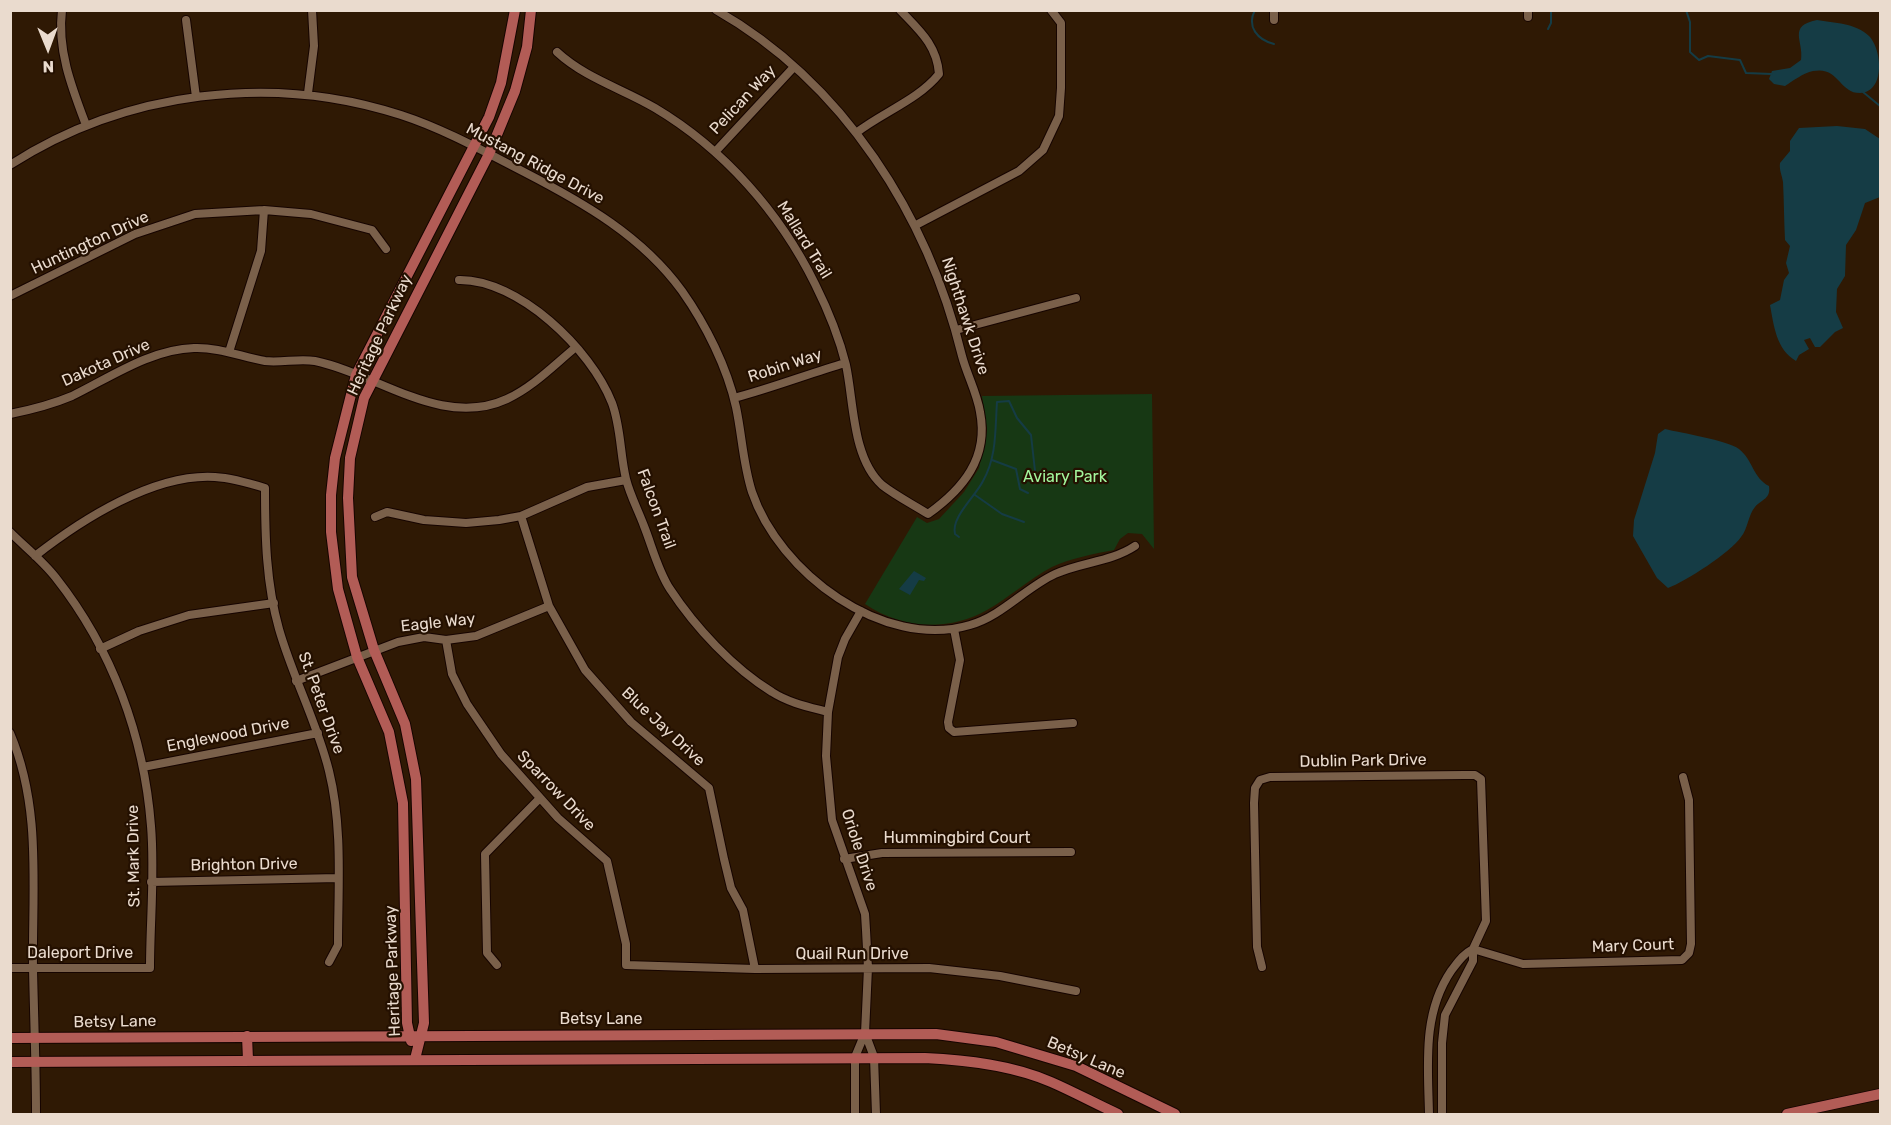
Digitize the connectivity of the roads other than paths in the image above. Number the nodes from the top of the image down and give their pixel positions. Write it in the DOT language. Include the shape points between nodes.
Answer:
graph roads {
  1 [pos="62,10"];
  2 [pos="312,10"];
  3 [pos="515,10"];
  4 [pos="531,10"];
  5 [pos="716,10"];
  6 [pos="900,10"];
  7 [pos="1051,10"];
  8 [pos="1274,10"];
  9 [pos="186,20"];
  10 [pos="1274,20"];
  11 [pos="557,52"];
  12 [pos="793,68"];
  13 [pos="308,93"];
  14 [pos="196,97"];
  15 [pos="86,125"];
  16 [pos="856,133"];
  17 [pos="474,147"];
  18 [pos="715,152"];
  19 [pos="489,154"];
  20 [pos="10,165"];
  21 [pos="264,210"];
  22 [pos="916,225"];
  23 [pos="386,249"];
  24 [pos="459,280"];
  25 [pos="10,296"];
  26 [pos="1076,298"];
  27 [pos="956,330"];
  28 [pos="576,346"];
  29 [pos="229,352"];
  30 [pos="845,363"];
  31 [pos="356,375"];
  32 [pos="372,381"];
  33 [pos="734,398"];
  34 [pos="10,414"];
  35 [pos="626,480"];
  36 [pos="928,514"];
  37 [pos="520,516"];
  38 [pos="375,518"];
  39 [pos="10,532"];
  40 [pos="1135,546"];
  41 [pos="34,556"];
  42 [pos="274,603"];
  43 [pos="549,606"];
  44 [pos="861,611"];
  45 [pos="954,629"];
  46 [pos="446,640"];
  47 [pos="100,649"];
  48 [pos="374,650"];
  49 [pos="357,657"];
  50 [pos="296,681"];
  51 [pos="828,712"];
  52 [pos="1073,723"];
  53 [pos="10,733"];
  54 [pos="318,733"];
  55 [pos="143,767"];
  56 [pos="1683,777"];
  57 [pos="539,799"];
  58 [pos="1071,852"];
  59 [pos="844,859"];
  60 [pos="338,878"];
  61 [pos="151,882"];
  62 [pos="1473,949"];
  63 [pos="328,962"];
  64 [pos="497,965"];
  65 [pos="626,965"];
  66 [pos="33,967"];
  67 [pos="1262,967"];
  68 [pos="10,968"];
  69 [pos="150,968"];
  70 [pos="868,968"];
  71 [pos="754,969"];
  72 [pos="1076,991"];
  73 [pos="1432,1011"];
  74 [pos="1445,1015"];
  75 [pos="865,1033"];
  76 [pos="415,1035"];
  77 [pos="247,1036"];
  78 [pos="10,1038"];
  79 [pos="36,1038"];
  80 [pos="855,1057"];
  81 [pos="874,1057"];
  82 [pos="415,1059"];
  83 [pos="248,1060"];
  84 [pos="10,1062"];
  85 [pos="36,1062"];
  86 [pos="1442,1082"];
  87 [pos="1428,1083"];
  88 [pos="1881,1094"];
  89 [pos="36,1114"];
  90 [pos="855,1114"];
  91 [pos="876,1114"];
  92 [pos="1118,1114"];
  93 [pos="1175,1114"];
  94 [pos="1429,1114"];
  95 [pos="1442,1114"];
  96 [pos="1787,1114"];
  1 -- 15 [label="street" via="60,24 67,75"];
  2 -- 13 [label="street" via="314,46"];
  3 -- 17 [label="main road, Heritage Parkway" via="501,82"];
  4 -- 19 [label="main road, Heritage Parkway" via="527,47 515,91"];
  5 -- 12 [label="street, Nighthawk Drive"];
  6 -- 16 [label="street" via="931,43 939,74 928,88"];
  7 -- 22 [label="street" via="1061,23 1059,116 1043,150 1019,171"];
  8 -- 10 [label="street"];
  9 -- 14 [label="street"];
  11 -- 18 [label="street, Mallard Trail" via="571,64 657,109"];
  12 -- 16 [label="street, Nighthawk Drive"];
  12 -- 18 [label="street, Pelican Way"];
  13 -- 14 [label="street, Mustang Ridge Drive"];
  13 -- 17 [label="street, Mustang Ridge Drive" via="402,115"];
  14 -- 15 [label="street, Mustang Ridge Drive" via="143,107"];
  15 -- 20 [label="street, Mustang Ridge Drive"];
  16 -- 22 [label="street, Nighthawk Drive"];
  17 -- 19 [label="street, Mustang Ridge Drive"];
  17 -- 31 [label="main road, Heritage Parkway"];
  18 -- 30 [label="street, Mallard Trail" via="759,198 798,252 830,315"];
  19 -- 32 [label="main road, Heritage Parkway"];
  19 -- 33 [label="street, Mustang Ridge Drive" via="571,196 615,224 651,255 682,291 708,332"];
  21 -- 23 [label="street, Huntington Drive" via="311,214 372,230"];
  21 -- 25 [label="street, Huntington Drive" via="195,214 135,234"];
  21 -- 29 [label="street" via="261,251"];
  22 -- 27 [label="street, Nighthawk Drive" via="948,300"];
  24 -- 28 [label="street, Falcon Trail" via="476,280 517,298"];
  26 -- 27 [label="street"];
  27 -- 36 [label="street, Nighthawk Drive" via="981,413 982,439 974,468 954,496"];
  28 -- 32 [label="street, Dakota Drive" via="538,379 506,399 466,408 430,403"];
  28 -- 35 [label="street, Falcon Trail" via="611,403"];
  29 -- 31 [label="street, Dakota Drive" via="266,361 315,361"];
  29 -- 34 [label="street, Dakota Drive" via="193,348 163,354 69,397"];
  30 -- 33 [label="street, Robin Way"];
  30 -- 36 [label="street, Mallard Trail" via="867,465 882,484"];
  31 -- 32 [label="street, Dakota Drive"];
  31 -- 49 [label="main road, Heritage Parkway" via="335,458 331,532 338,589"];
  32 -- 48 [label="main road, Heritage Parkway" via="364,398 350,458 348,498 352,577"];
  33 -- 44 [label="street, Mustang Ridge Drive" via="752,493 769,527 807,573"];
  35 -- 37 [label="street" via="587,487"];
  35 -- 51 [label="street, Falcon Trail" via="669,587 705,633 773,693"];
  37 -- 38 [label="street" via="466,523 387,512"];
  37 -- 43 [label="street, Blue Jay Drive"];
  39 -- 41 [label="street, St. Mark Drive"];
  40 -- 45 [label="street, Mustang Ridge Drive" via="1118,556 1054,574 987,618"];
  41 -- 42 [label="street, St. Peter Drive" via="74,525 106,507 174,481 213,477 265,488 266,552"];
  41 -- 47 [label="street, St. Mark Drive" via="55,577"];
  42 -- 47 [label="street" via="189,615"];
  42 -- 50 [label="street, St. Peter Drive"];
  43 -- 46 [label="street, Eagle Way" via="476,636"];
  43 -- 71 [label="street, Blue Jay Drive" via="585,670 631,722 709,788 731,888 743,910"];
  44 -- 45 [label="street, Mustang Ridge Drive" via="898,628 931,632"];
  44 -- 51 [label="street, Oriole Drive" via="838,657"];
  45 -- 52 [label="street" via="960,660 948,722 954,732"];
  46 -- 48 [label="street, Eagle Way" via="424,638"];
  46 -- 57 [label="street, Sparrow Drive" via="452,674 468,704 501,754"];
  47 -- 55 [label="street, St. Mark Drive" via="134,728"];
  48 -- 49 [label="street, Eagle Way"];
  48 -- 76 [label="main road, Heritage Parkway" via="405,724 416,779 424,1023"];
  49 -- 50 [label="street, Eagle Way"];
  49 -- 76 [label="main road, Heritage Parkway" via="389,732 403,803"];
  50 -- 54 [label="street, St. Peter Drive"];
  51 -- 59 [label="street, Oriole Drive" via="827,791"];
  53 -- 66 [label="street" via="20,756 31,808 35,867"];
  54 -- 55 [label="street, Englewood Drive"];
  54 -- 60 [label="street, St. Peter Drive" via="330,774 337,822"];
  55 -- 61 [label="street, St. Mark Drive" via="152,829"];
  56 -- 62 [label="street, Mary Court" via="1689,800 1691,944 1682,960 1522,964"];
  57 -- 64 [label="street" via="485,854 487,953"];
  57 -- 65 [label="street, Sparrow Drive" via="607,861 626,944"];
  58 -- 59 [label="street, Hummingbird Court" via="882,853"];
  59 -- 70 [label="street, Oriole Drive" via="865,914"];
  60 -- 61 [label="street, Brighton Drive"];
  60 -- 63 [label="street, St. Peter Drive" via="338,945"];
  61 -- 69 [label="street, St. Mark Drive"];
  62 -- 67 [label="street, Dublin Park Drive" via="1486,921 1481,779 1475,775 1270,777 1258,783 1254,803 1257,947"];
  62 -- 73 [label="street, Dublin Park Drive" via="1464,954 1449,975"];
  62 -- 74 [label="street, Dublin Park Drive" via="1473,961"];
  65 -- 71 [label="street, Quail Run Drive"];
  66 -- 68 [label="street, Daleport Drive"];
  66 -- 69 [label="street, Daleport Drive"];
  66 -- 79 [label="street"];
  70 -- 71 [label="street, Quail Run Drive"];
  70 -- 72 [label="street, Quail Run Drive" via="928,968"];
  70 -- 75 [label="street, Oriole Drive"];
  73 -- 74 [label="street"];
  73 -- 87 [label="street, Dublin Park Drive"];
  74 -- 86 [label="street, Dublin Park Drive"];
  75 -- 76 [label="main road, Betsy Lane"];
  75 -- 80 [label="street, Oriole Drive"];
  75 -- 81 [label="street, Oriole Drive"];
  75 -- 93 [label="main road, Betsy Lane" via="936,1034 996,1042 1076,1066"];
  76 -- 77 [label="main road, Betsy Lane"];
  76 -- 82 [label="main road, Heritage Parkway"];
  77 -- 79 [label="main road, Betsy Lane"];
  77 -- 83 [label="main road"];
  78 -- 79 [label="main road, Betsy Lane"];
  79 -- 85 [label="street"];
  80 -- 81 [label="main road"];
  80 -- 82 [label="main road"];
  80 -- 90 [label="street, Oriole Drive"];
  81 -- 91 [label="street, Oriole Drive"];
  81 -- 92 [label="main road" via="966,1060 1009,1068 1050,1081"];
  82 -- 83 [label="main road"];
  83 -- 85 [label="main road"];
  84 -- 85 [label="main road"];
  85 -- 89 [label="street"];
  86 -- 87 [label="street"];
  86 -- 95 [label="street, Dublin Park Drive"];
  87 -- 94 [label="street, Dublin Park Drive"];
  88 -- 96 [label="main road"];
}
